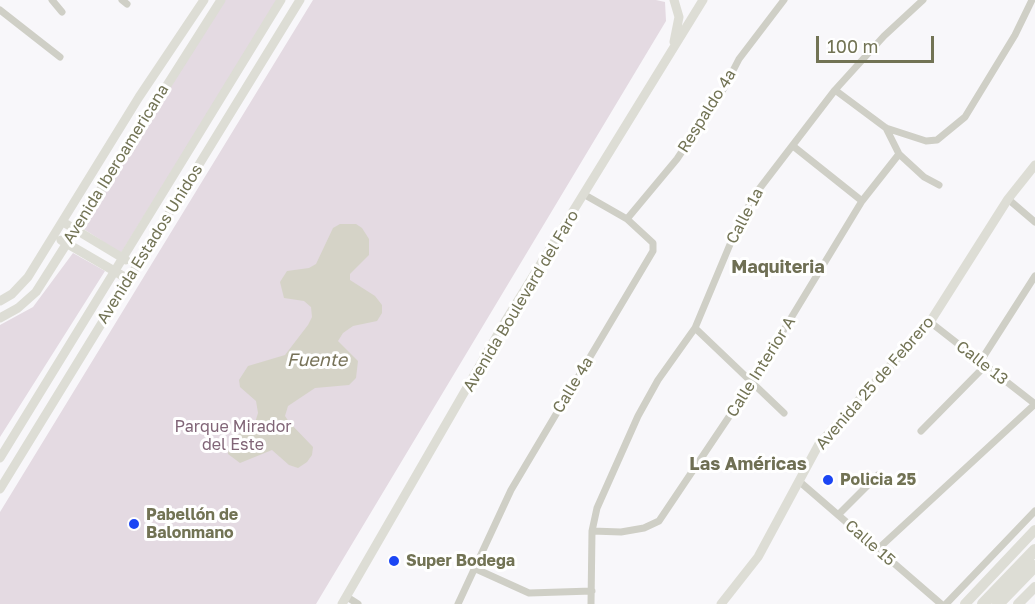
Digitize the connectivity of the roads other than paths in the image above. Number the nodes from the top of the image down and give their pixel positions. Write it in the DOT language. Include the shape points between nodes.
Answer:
graph roads {
  1 [pos="52,0"];
  2 [pos="204,0"];
  3 [pos="221,0"];
  4 [pos="281,0"];
  5 [pos="300,0"];
  6 [pos="674,0"];
  7 [pos="703,0"];
  8 [pos="784,0"];
  9 [pos="922,0"];
  10 [pos="1032,0"];
  11 [pos="0,10"];
  12 [pos="62,12"];
  13 [pos="273,12"];
  14 [pos="287,21"];
  15 [pos="673,48"];
  16 [pos="60,57"];
  17 [pos="835,90"];
  18 [pos="886,128"];
  19 [pos="793,146"];
  20 [pos="900,154"];
  21 [pos="1035,165"];
  22 [pos="939,185"];
  23 [pos="585,195"];
  24 [pos="1008,199"];
  25 [pos="862,201"];
  26 [pos="627,219"];
  27 [pos="63,222"];
  28 [pos="1035,222"];
  29 [pos="75,229"];
  30 [pos="54,236"];
  31 [pos="66,243"];
  32 [pos="123,258"];
  33 [pos="136,266"];
  34 [pos="115,272"];
  35 [pos="1035,276"];
  36 [pos="128,279"];
  37 [pos="0,302"];
  38 [pos="0,318"];
  39 [pos="930,322"];
  40 [pos="694,328"];
  41 [pos="982,364"];
  42 [pos="751,384"];
  43 [pos="1035,404"];
  44 [pos="784,413"];
  45 [pos="921,431"];
  46 [pos="0,458"];
  47 [pos="878,475"];
  48 [pos="800,482"];
  49 [pos="0,489"];
  50 [pos="1035,511"];
  51 [pos="838,515"];
  52 [pos="1035,530"];
  53 [pos="592,531"];
  54 [pos="878,549"];
  55 [pos="1035,550"];
  56 [pos="1035,566"];
  57 [pos="476,569"];
  58 [pos="1035,578"];
  59 [pos="1035,587"];
  60 [pos="592,591"];
  61 [pos="344,600"];
  62 [pos="358,604"];
  63 [pos="458,604"];
  64 [pos="591,604"];
  65 [pos="722,604"];
  66 [pos="941,604"];
  67 [pos="946,604"];
  68 [pos="965,604"];
  69 [pos="983,604"];
  70 [pos="999,604"];
  71 [pos="1018,604"];
  1 -- 12 [label="street"];
  2 -- 27 [label="street, Avenida Iberoamericana"];
  3 -- 29 [label="street, Avenida Iberoamericana"];
  4 -- 13 [label="street, Avenida Estados Unidos"];
  5 -- 14 [label="street, Avenida Estados Unidos"];
  6 -- 15 [label="street" via="679,17"];
  7 -- 15 [label="street, Avenida Boulevard del Faro"];
  8 -- 26 [label="street, Respaldo 4a" via="739,59 677,159"];
  9 -- 17 [label="street, Calle 1a"];
  10 -- 18 [label="street" via="1015,36 957,126 937,140 926,141"];
  11 -- 16 [label="street"];
  13 -- 14 [label="street"];
  13 -- 32 [label="street, Avenida Estados Unidos"];
  14 -- 33 [label="street, Avenida Estados Unidos"];
  15 -- 23 [label="street, Avenida Boulevard del Faro"];
  17 -- 18 [label="street"];
  17 -- 19 [label="street, Calle 1a"];
  18 -- 20 [label="street"];
  19 -- 25 [label="street"];
  19 -- 40 [label="street, Calle 1a" via="753,197"];
  20 -- 22 [label="street" via="924,177"];
  20 -- 25 [label="street, Calle Interior A"];
  21 -- 24 [label="street, Avenida 25 de Febrero"];
  23 -- 26 [label="street, Calle 4a"];
  23 -- 61 [label="street, Avenida Boulevard del Faro" via="506,320"];
  24 -- 28 [label="street"];
  24 -- 39 [label="street, Avenida 25 de Febrero"];
  25 -- 42 [label="street, Calle Interior A"];
  26 -- 57 [label="street, Calle 4a" via="653,243 653,250 511,490"];
  27 -- 29 [label="street"];
  27 -- 30 [label="street, Avenida Iberoamericana"];
  29 -- 31 [label="street, Avenida Iberoamericana"];
  29 -- 32 [label="street"];
  30 -- 31 [label="street"];
  30 -- 37 [label="street, Avenida Iberoamericana" via="28,277"];
  31 -- 34 [label="street"];
  31 -- 38 [label="street, Avenida Iberoamericana" via="32,297"];
  32 -- 33 [label="street"];
  32 -- 34 [label="street, Avenida Estados Unidos"];
  33 -- 36 [label="street, Avenida Estados Unidos"];
  34 -- 36 [label="street"];
  34 -- 46 [label="street, Avenida Estados Unidos"];
  35 -- 41 [label="street"];
  36 -- 49 [label="street, Avenida Estados Unidos"];
  39 -- 41 [label="street, Calle 13"];
  39 -- 48 [label="street, Avenida 25 de Febrero" via="819,444"];
  40 -- 42 [label="street"];
  40 -- 53 [label="street, Calle 1a" via="638,416 597,508"];
  41 -- 43 [label="street, Calle 13"];
  41 -- 45 [label="street"];
  42 -- 44 [label="street"];
  42 -- 53 [label="street, Calle Interior A" via="659,521 621,532"];
  43 -- 54 [label="street"];
  47 -- 51 [label="street"];
  48 -- 51 [label="street, Calle 15"];
  48 -- 65 [label="street, Avenida 25 de Febrero" via="758,557"];
  50 -- 67 [label="street"];
  51 -- 54 [label="street, Calle 15"];
  52 -- 68 [label="main road"];
  53 -- 60 [label="street, Calle 1a"];
  54 -- 66 [label="street, Calle 15"];
  55 -- 69 [label="highway"];
  56 -- 70 [label="highway"];
  57 -- 60 [label="street" via="529,593"];
  57 -- 63 [label="street, Calle 4a"];
  58 -- 70 [label="highway"];
  59 -- 71 [label="main road"];
  60 -- 64 [label="street, Calle 1a"];
  61 -- 62 [label="street"];
}
